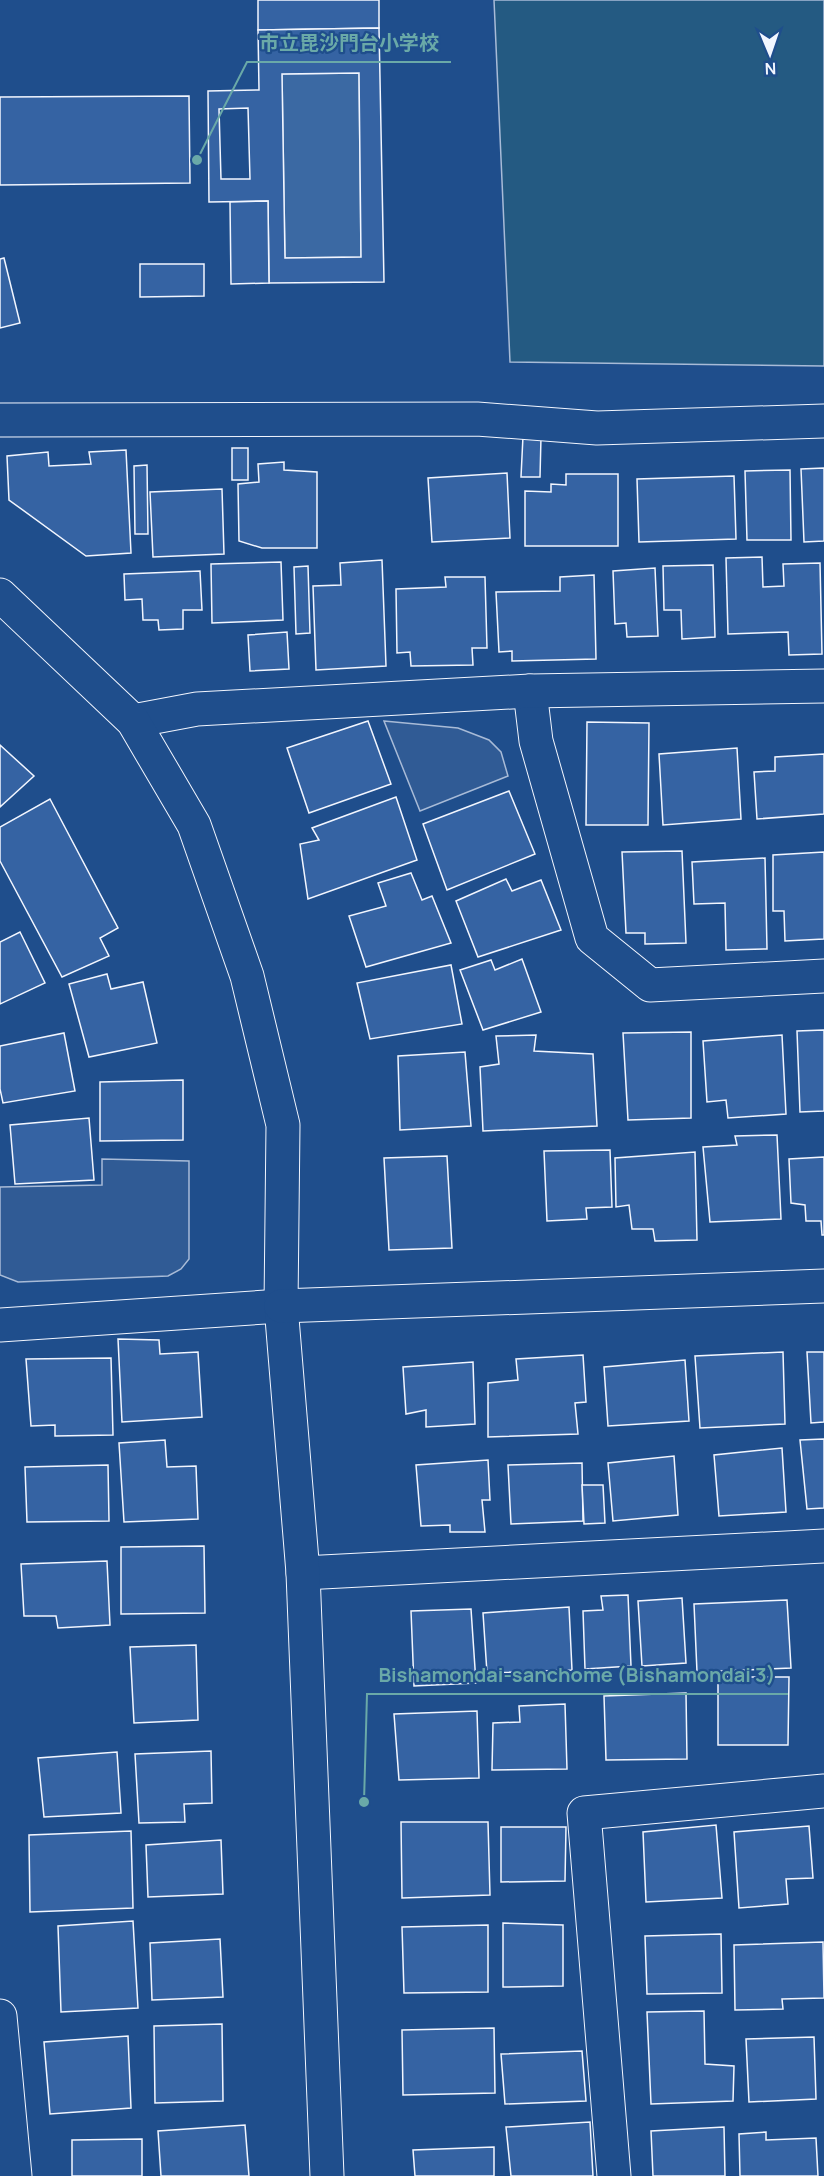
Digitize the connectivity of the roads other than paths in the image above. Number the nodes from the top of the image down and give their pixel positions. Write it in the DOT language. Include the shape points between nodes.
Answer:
graph roads {
  1 [pos="0,420"];
  2 [pos="824,421"];
  3 [pos="0,595"];
  4 [pos="824,686"];
  5 [pos="530,691"];
  6 [pos="133,722"];
  7 [pos="824,976"];
  8 [pos="824,1286"];
  9 [pos="281,1306"];
  10 [pos="0,1325"];
  11 [pos="824,1546"];
  12 [pos="303,1573"];
  13 [pos="824,1791"];
  14 [pos="0,2016"];
  15 [pos="15,2176"];
  16 [pos="327,2176"];
  17 [pos="615,2176"];
  1 -- 2 [label="street" via="477,419 597,428"];
  3 -- 6 [label="street"];
  4 -- 5 [label="street"];
  5 -- 6 [label="street" via="197,709"];
  5 -- 7 [label="street" via="536,741 592,938 650,985"];
  6 -- 9 [label="street" via="194,825 247,976 283,1125"];
  8 -- 9 [label="street"];
  9 -- 10 [label="street"];
  9 -- 12 [label="street"];
  11 -- 12 [label="street"];
  12 -- 16 [label="street"];
  13 -- 17 [label="street" via="584,1813"];
  14 -- 15 [label="street"];
}
